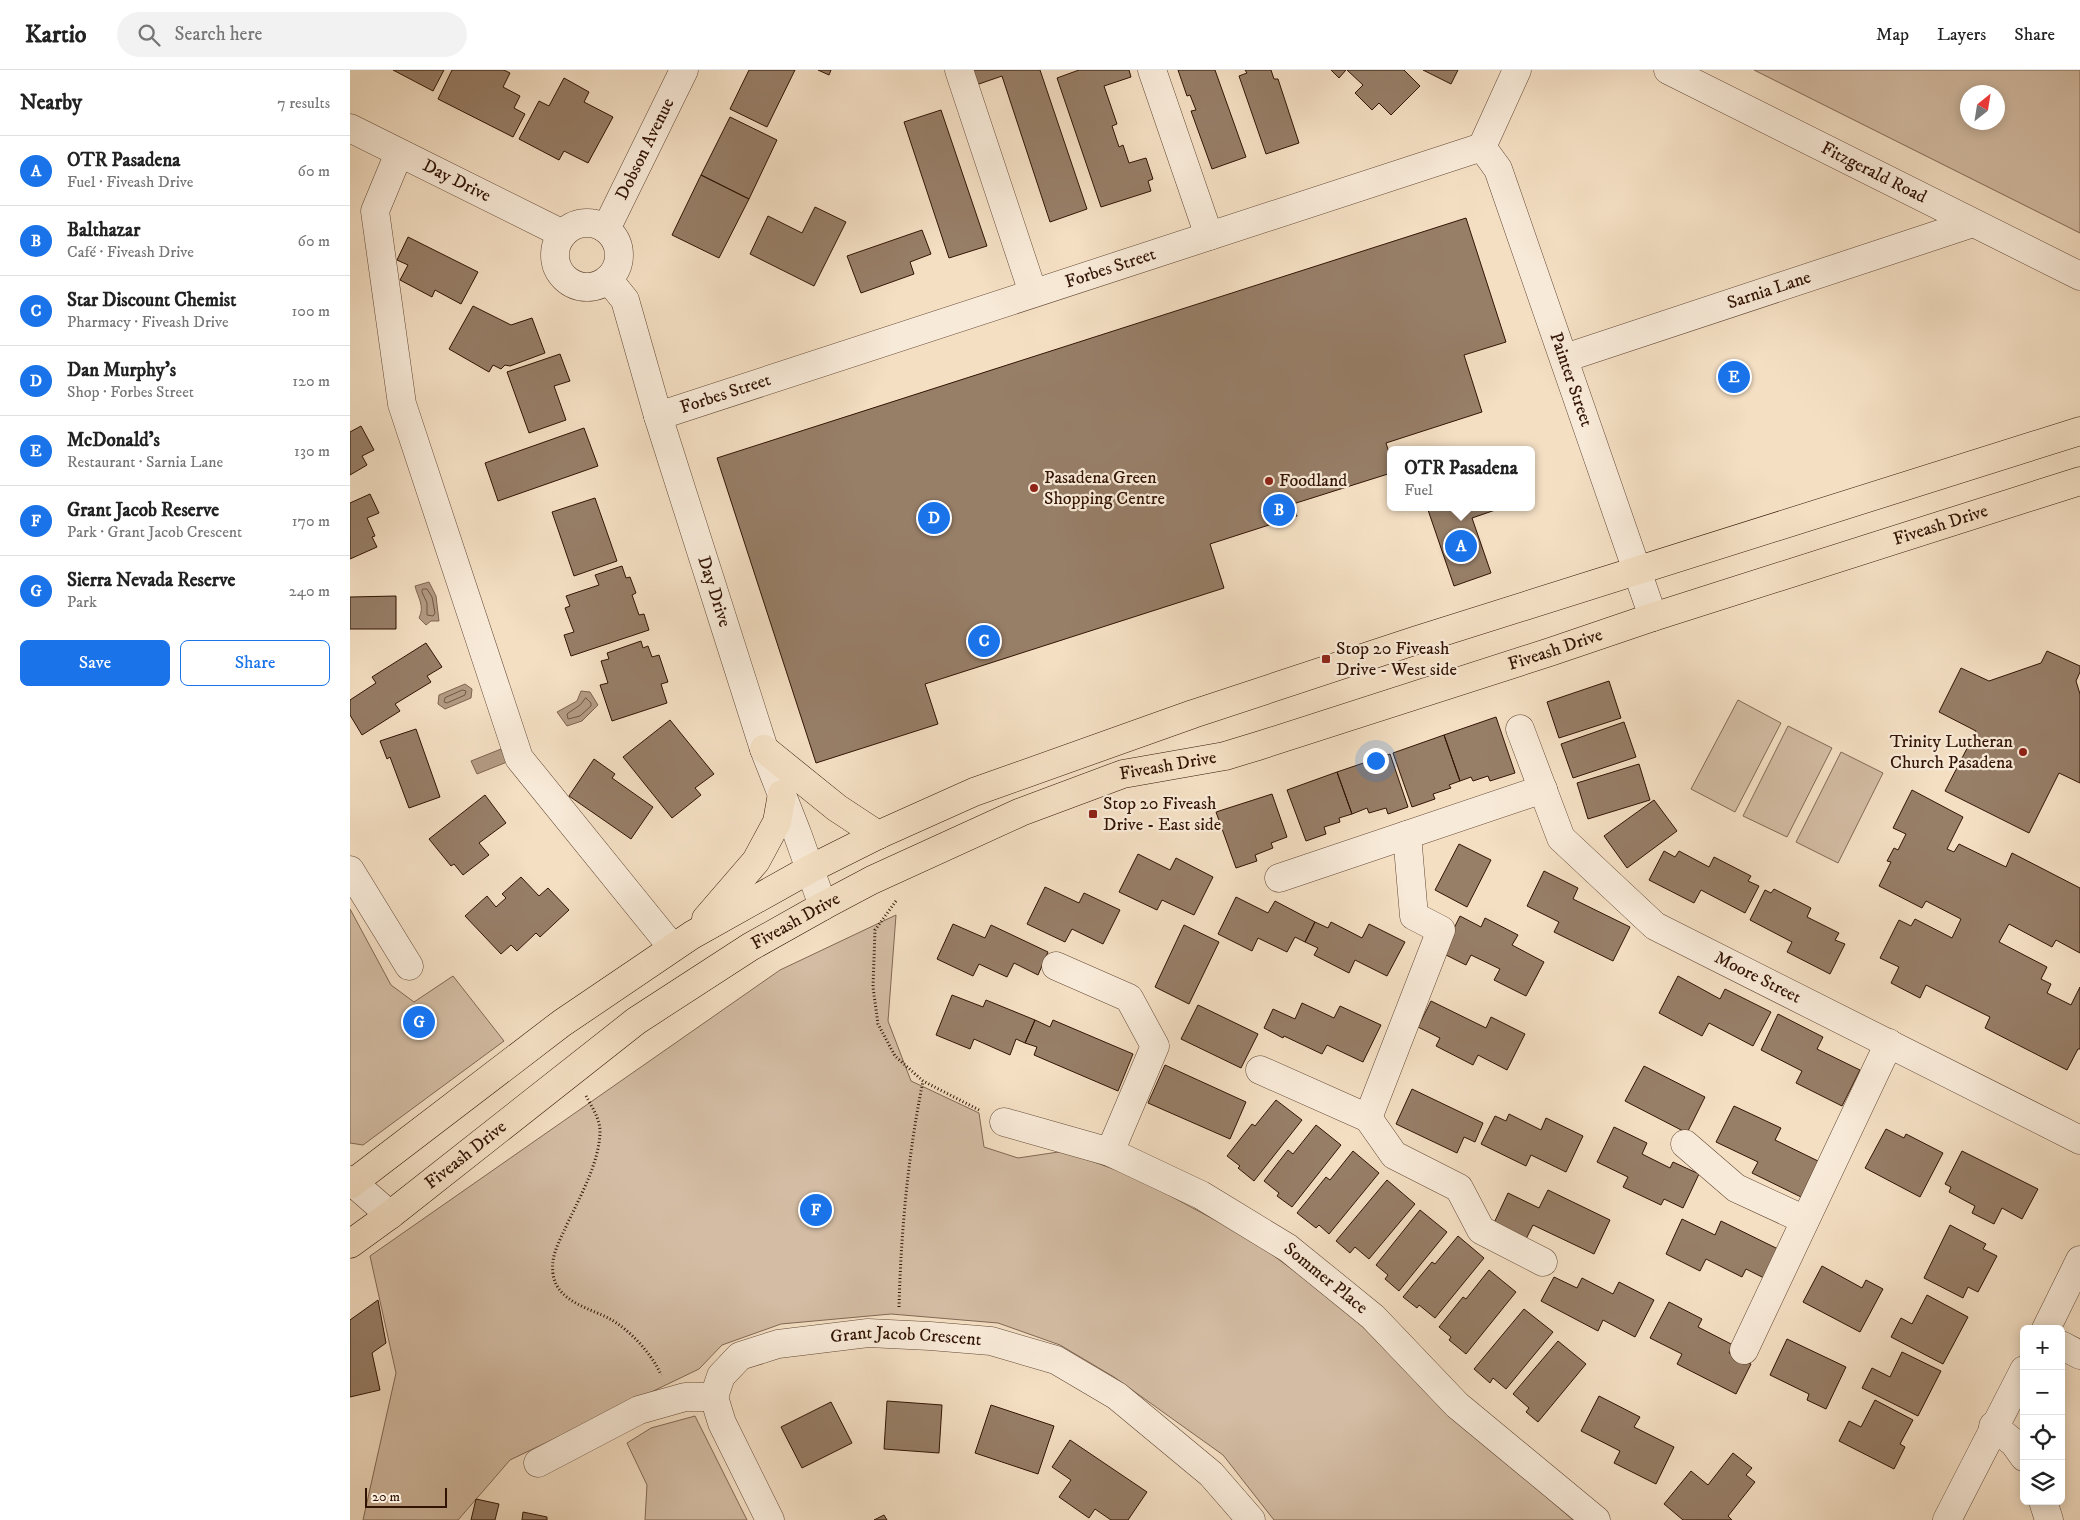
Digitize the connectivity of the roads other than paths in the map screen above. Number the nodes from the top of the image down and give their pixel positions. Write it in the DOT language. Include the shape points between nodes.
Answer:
graph roads {
  1 [pos="684,70"];
  2 [pos="959,70"];
  3 [pos="1152,70"];
  4 [pos="1518,70"];
  5 [pos="1668,70"];
  6 [pos="350,128"];
  7 [pos="1482,147"];
  8 [pos="399,153"];
  9 [pos="1973,223"];
  10 [pos="606,229"];
  11 [pos="563,234"];
  12 [pos="1209,236"];
  13 [pos="2080,276"];
  14 [pos="608,279"];
  15 [pos="1033,293"];
  16 [pos="1564,358"];
  17 [pos="658,416"];
  18 [pos="2080,432"];
  19 [pos="2080,481"];
  20 [pos="1638,571"];
  21 [pos="1653,616"];
  22 [pos="1520,729"];
  23 [pos="764,749"];
  24 [pos="1543,789"];
  25 [pos="782,794"];
  26 [pos="878,835"];
  27 [pos="1408,835"];
  28 [pos="810,869"];
  29 [pos="350,870"];
  30 [pos="1278,878"];
  31 [pos="823,906"];
  32 [pos="682,941"];
  33 [pos="409,966"];
  34 [pos="1056,966"];
  35 [pos="1889,1043"];
  36 [pos="1260,1070"];
  37 [pos="1368,1118"];
  38 [pos="1004,1122"];
  39 [pos="2080,1140"];
  40 [pos="1686,1144"];
  41 [pos="1110,1152"];
  42 [pos="351,1183"];
  43 [pos="390,1215"];
  44 [pos="1805,1220"];
  45 [pos="350,1244"];
  46 [pos="2080,1260"];
  47 [pos="1543,1262"];
  48 [pos="2048,1325"];
  49 [pos="2065,1347"];
  50 [pos="1744,1350"];
  51 [pos="2080,1355"];
  52 [pos="2020,1377"];
  53 [pos="714,1397"];
  54 [pos="1993,1426"];
  55 [pos="2020,1451"];
  56 [pos="538,1463"];
  57 [pos="2044,1505"];
  58 [pos="770,1520"];
  59 [pos="1251,1520"];
  60 [pos="1596,1520"];
  61 [pos="1947,1520"];
  62 [pos="2049,1520"];
  1 -- 10 [label="street, Dobson Avenue"];
  2 -- 15 [label="street"];
  3 -- 12 [label="street"];
  4 -- 7 [label="street"];
  5 -- 9 [label="street, Fitzgerald Road"];
  6 -- 8 [label="street, Day Drive"];
  7 -- 12 [label="street, Forbes Street"];
  7 -- 16 [label="street, Painter Street" via="1498,169"];
  8 -- 11 [label="street, Day Drive"];
  8 -- 32 [label="street" via="375,211 402,404 520,758"];
  9 -- 13 [label="street, Fitzgerald Road"];
  9 -- 16 [label="street, Sarnia Lane"];
  10 -- 11 [label="street" via="597,224 579,224"];
  10 -- 14 [label="street" via="618,244 619,253 614,272"];
  11 -- 14 [label="street" via="555,253 561,273 568,280 589,286"];
  12 -- 15 [label="street, Forbes Street"];
  14 -- 17 [label="street, Day Drive" via="625,300"];
  15 -- 17 [label="street, Forbes Street"];
  16 -- 20 [label="street, Painter Street"];
  17 -- 23 [label="street, Day Drive"];
  18 -- 20 [label="main road, Fiveash Drive"];
  19 -- 21 [label="main road, Fiveash Drive"];
  20 -- 21 [label="street, Painter Street"];
  20 -- 26 [label="main road, Fiveash Drive" via="1193,714 974,792"];
  21 -- 31 [label="main road, Fiveash Drive" via="1225,756 1123,774 1022,812 872,880"];
  22 -- 24 [label="street, Moore Street"];
  23 -- 25 [label="street, Day Drive"];
  23 -- 26 [label="main road" via="837,808"];
  24 -- 27 [label="street"];
  24 -- 35 [label="street, Moore Street" via="1561,838 1655,926"];
  25 -- 28 [label="street, Day Drive"];
  25 -- 32 [label="main road" via="777,822 756,860"];
  26 -- 28 [label="main road, Fiveash Drive"];
  27 -- 30 [label="street"];
  27 -- 37 [label="street" via="1414,916 1441,930"];
  28 -- 31 [label="street, Day Drive"];
  28 -- 32 [label="main road, Fiveash Drive"];
  29 -- 33 [label="street"];
  31 -- 43 [label="main road, Fiveash Drive" via="750,947 636,1022"];
  32 -- 42 [label="main road, Fiveash Drive" via="562,1022"];
  34 -- 41 [label="street" via="1129,998 1155,1046"];
  35 -- 39 [label="street, Moore Street"];
  35 -- 44 [label="street"];
  36 -- 37 [label="street"];
  37 -- 47 [label="street" via="1394,1155 1460,1188 1481,1230"];
  38 -- 41 [label="street, Sommer Place"];
  40 -- 44 [label="street" via="1736,1188"];
  41 -- 60 [label="street, Sommer Place" via="1201,1194 1288,1248 1373,1317 1457,1405"];
  42 -- 43 [label="street"];
  43 -- 45 [label="main road, Fiveash Drive"];
  44 -- 50 [label="street"];
  46 -- 48 [label="street"];
  49 -- 51 [label="street"];
  52 -- 54 [label="street"];
  53 -- 56 [label="street" via="685,1397 639,1410"];
  53 -- 58 [label="street" via="722,1423"];
  53 -- 59 [label="street, Grant Jacob Crescent" via="721,1376 740,1356 778,1344 868,1333 991,1341 1056,1360 1124,1402 1212,1474"];
  54 -- 55 [label="street"];
  54 -- 61 [label="street"];
  57 -- 62 [label="street"];
}
